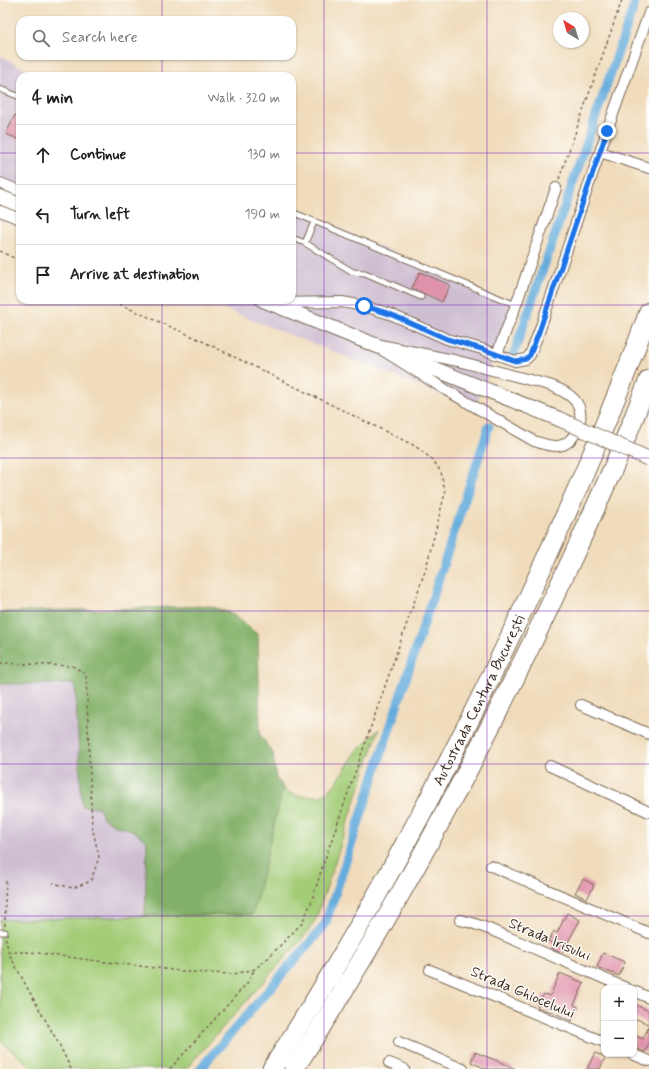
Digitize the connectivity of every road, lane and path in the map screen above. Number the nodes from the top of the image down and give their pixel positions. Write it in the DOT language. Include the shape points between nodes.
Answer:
graph roads {
  1 [pos="622,0"];
  2 [pos="649,12"];
  3 [pos="0,89"];
  4 [pos="16,95"];
  5 [pos="600,152"];
  6 [pos="649,168"];
  7 [pos="0,183"];
  8 [pos="556,188"];
  9 [pos="16,189"];
  10 [pos="0,197"];
  11 [pos="16,203"];
  12 [pos="0,211"];
  13 [pos="296,214"];
  14 [pos="16,217"];
  15 [pos="314,222"];
  16 [pos="296,240"];
  17 [pos="305,243"];
  18 [pos="0,250"];
  19 [pos="16,259"];
  20 [pos="421,297"];
  21 [pos="296,301"];
  22 [pos="119,304"];
  23 [pos="274,304"];
  24 [pos="516,305"];
  25 [pos="649,312"];
  26 [pos="371,343"];
  27 [pos="497,354"];
  28 [pos="649,380"];
  29 [pos="649,459"];
  30 [pos="0,663"];
  31 [pos="581,705"];
  32 [pos="649,734"];
  33 [pos="550,766"];
  34 [pos="649,812"];
  35 [pos="491,866"];
  36 [pos="6,880"];
  37 [pos="53,882"];
  38 [pos="460,920"];
  39 [pos="3,932"];
  40 [pos="649,933"];
  41 [pos="8,952"];
  42 [pos="255,969"];
  43 [pos="430,970"];
  44 [pos="619,985"];
  45 [pos="637,992"];
  46 [pos="649,998"];
  47 [pos="601,1041"];
  48 [pos="399,1042"];
  49 [pos="637,1056"];
  50 [pos="649,1061"];
  51 [pos="389,1063"];
  52 [pos="71,1069"];
  53 [pos="170,1069"];
  54 [pos="272,1069"];
  55 [pos="294,1069"];
  56 [pos="404,1069"];
  57 [pos="463,1069"];
  1 -- 8 [label="path"];
  2 -- 5 [label="street"];
  3 -- 4 [label="lane"];
  5 -- 6 [label="street"];
  5 -- 27 [label="street" via="530,355 526,359 515,361"];
  7 -- 9 [label="street"];
  8 -- 24 [label="street"];
  10 -- 11 [label="main road"];
  12 -- 14 [label="street"];
  13 -- 15 [label="lane"];
  15 -- 17 [label="lane"];
  15 -- 24 [label="lane"];
  16 -- 17 [label="lane"];
  17 -- 20 [label="lane" via="353,272 365,273"];
  18 -- 19 [label="path"];
  21 -- 27 [label="street" via="342,302 364,306 390,314 447,339"];
  22 -- 42 [label="path" via="196,338 415,446 433,460 441,472 445,493 426,568 311,903 302,923"];
  23 -- 26 [label="main road"];
  24 -- 27 [label="street"];
  25 -- 54 [label="highway, Autostrada Centura București" via="592,456 525,606 472,715 402,850 339,961"];
  26 -- 26 [label="street" via="534,441 558,446 570,440 579,425 579,406 563,390 458,361"];
  26 -- 29 [label="main road, bridge"];
  28 -- 55 [label="highway, Autostrada Centura București" via="546,616 488,731 389,913"];
  30 -- 37 [label="path" via="72,666 86,674 92,826 99,857 91,881 73,888"];
  31 -- 32 [label="street"];
  33 -- 34 [label="street"];
  35 -- 40 [label="street"];
  36 -- 39 [label="path"];
  38 -- 44 [label="street, Strada Irisului" via="489,929"];
  39 -- 41 [label="path"];
  41 -- 42 [label="path" via="30,952 189,972 234,974"];
  41 -- 52 [label="path"];
  42 -- 53 [label="path" via="248,982"];
  43 -- 47 [label="street, Strada Ghiocelului"];
  45 -- 46 [label="street"];
  48 -- 57 [label="street"];
  49 -- 50 [label="street"];
  51 -- 56 [label="street"];
}
